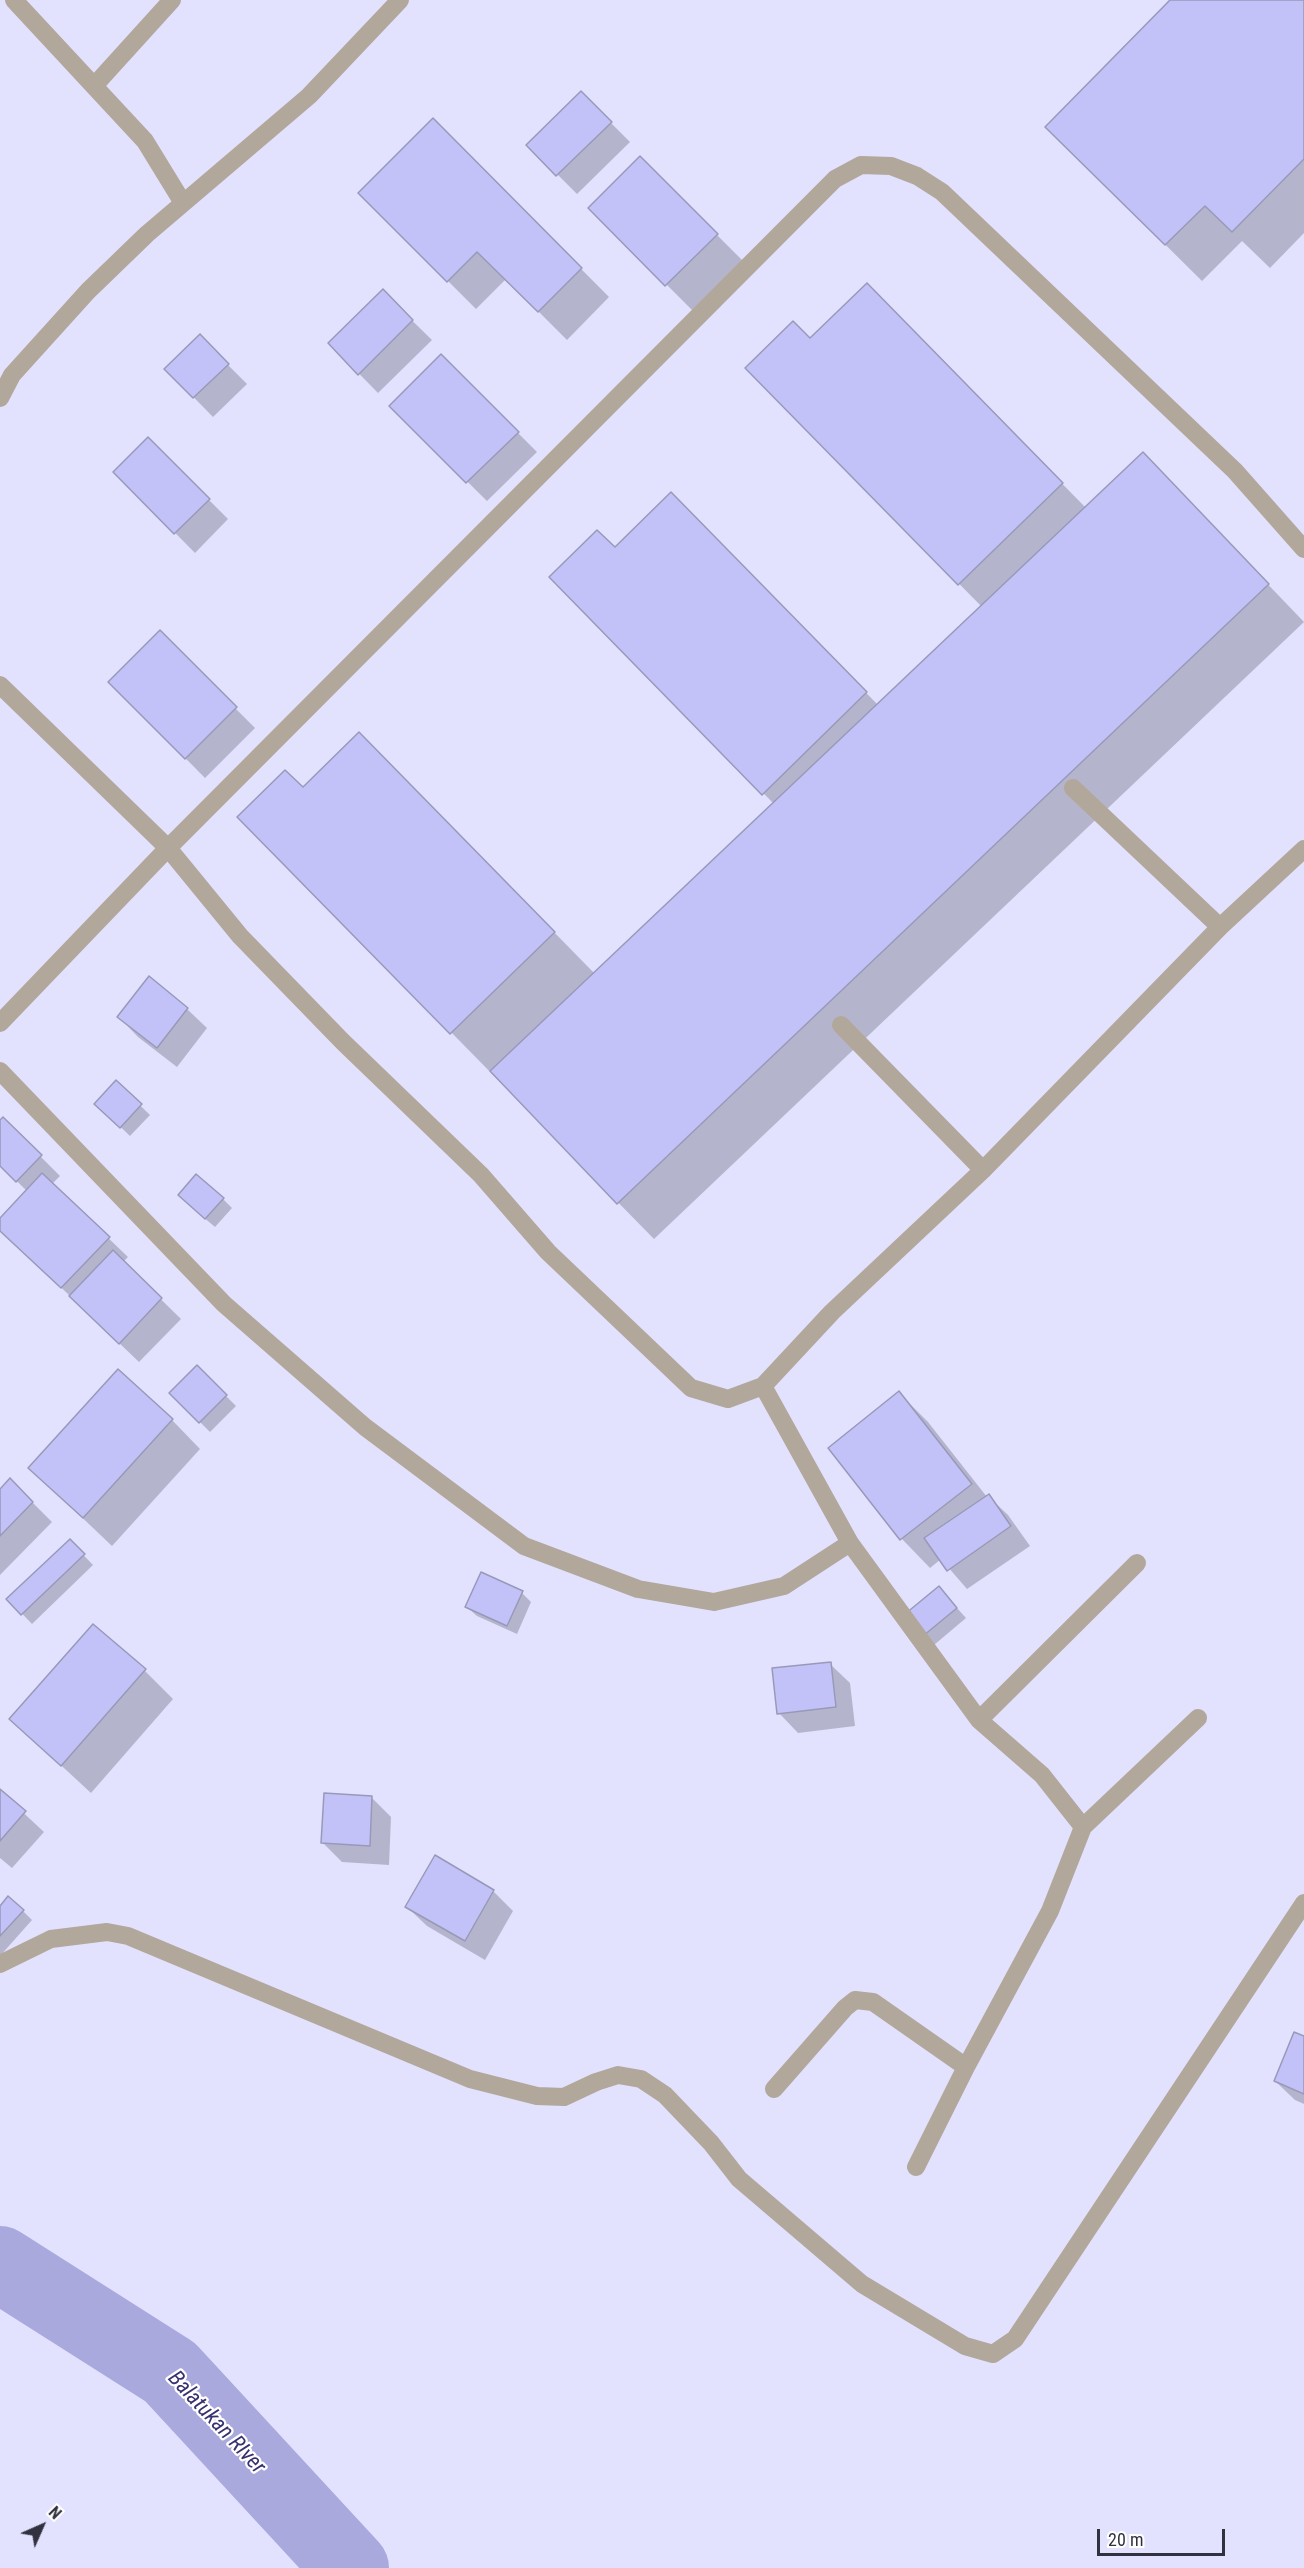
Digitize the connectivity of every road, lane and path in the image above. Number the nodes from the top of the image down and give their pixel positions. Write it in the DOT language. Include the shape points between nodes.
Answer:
graph roads {
  1 [pos="14,0"];
  2 [pos="172,0"];
  3 [pos="400,0"];
  4 [pos="94,86"];
  5 [pos="183,203"];
  6 [pos="0,398"];
  7 [pos="1304,549"];
  8 [pos="0,685"];
  9 [pos="1073,788"];
  10 [pos="168,848"];
  11 [pos="1304,849"];
  12 [pos="1220,927"];
  13 [pos="0,1023"];
  14 [pos="842,1025"];
  15 [pos="0,1071"];
  16 [pos="983,1170"];
  17 [pos="763,1386"];
  18 [pos="850,1544"];
  19 [pos="1137,1563"];
  20 [pos="1198,1718"];
  21 [pos="979,1720"];
  22 [pos="1083,1827"];
  23 [pos="1304,1903"];
  24 [pos="0,1964"];
  25 [pos="966,2067"];
  26 [pos="774,2089"];
  27 [pos="916,2167"];
  1 -- 4 [label="street"];
  2 -- 4 [label="street"];
  3 -- 5 [label="street" via="309,96"];
  4 -- 5 [label="street" via="145,141"];
  5 -- 6 [label="street" via="88,291 12,375"];
  7 -- 10 [label="street" via="1235,471 942,192 891,166 861,165 835,179"];
  8 -- 10 [label="street"];
  9 -- 12 [label="street"];
  10 -- 13 [label="street"];
  10 -- 17 [label="street" via="279,977 481,1175 548,1252 691,1388 728,1399"];
  11 -- 12 [label="street"];
  12 -- 16 [label="street"];
  14 -- 16 [label="street"];
  15 -- 18 [label="street" via="224,1304 365,1427 524,1546 638,1589 714,1602 784,1586"];
  16 -- 17 [label="street" via="832,1312"];
  17 -- 18 [label="street"];
  18 -- 21 [label="street"];
  19 -- 21 [label="street"];
  20 -- 22 [label="street"];
  21 -- 22 [label="street" via="1042,1775"];
  22 -- 25 [label="street" via="1050,1911"];
  23 -- 24 [label="street" via="1015,2339 993,2354 965,2346 862,2284 739,2179 665,2095 641,2079 618,2075 564,2097 537,2096 470,2079 128,1936 107,1932 51,1939"];
  25 -- 26 [label="street" via="873,2002 855,2000"];
  25 -- 27 [label="street"];
}
